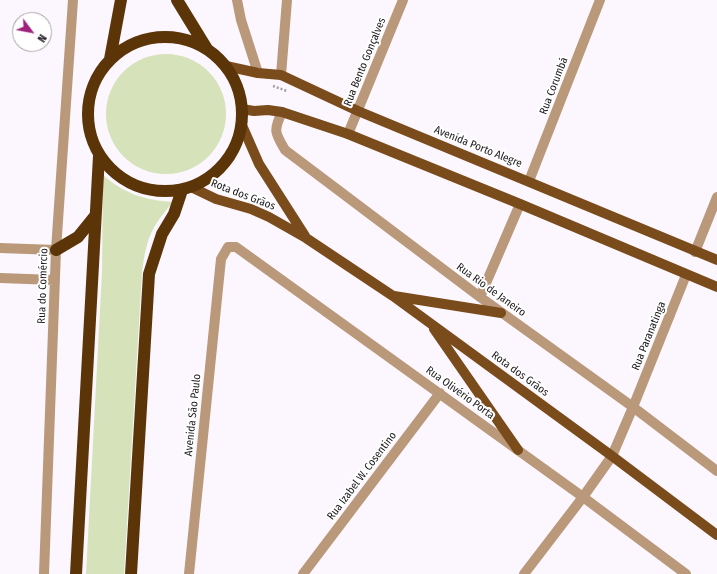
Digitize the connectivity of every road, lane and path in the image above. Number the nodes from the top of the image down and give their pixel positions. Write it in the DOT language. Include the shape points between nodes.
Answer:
graph roads {
  1 [pos="74,0"];
  2 [pos="121,0"];
  3 [pos="177,0"];
  4 [pos="237,0"];
  5 [pos="287,0"];
  6 [pos="403,0"];
  7 [pos="600,0"];
  8 [pos="207,49"];
  9 [pos="110,59"];
  10 [pos="226,66"];
  11 [pos="258,73"];
  12 [pos="281,75"];
  13 [pos="242,109"];
  14 [pos="358,111"];
  15 [pos="282,112"];
  16 [pos="241,123"];
  17 [pos="348,134"];
  18 [pos="99,156"];
  19 [pos="529,181"];
  20 [pos="187,188"];
  21 [pos="717,198"];
  22 [pos="520,204"];
  23 [pos="95,216"];
  24 [pos="306,238"];
  25 [pos="0,248"];
  26 [pos="56,250"];
  27 [pos="695,252"];
  28 [pos="222,259"];
  29 [pos="717,260"];
  30 [pos="686,275"];
  31 [pos="0,278"];
  32 [pos="55,280"];
  33 [pos="717,287"];
  34 [pos="393,296"];
  35 [pos="480,297"];
  36 [pos="501,313"];
  37 [pos="429,323"];
  38 [pos="440,393"];
  39 [pos="633,407"];
  40 [pos="518,450"];
  41 [pos="612,456"];
  42 [pos="717,471"];
  43 [pos="583,497"];
  44 [pos="717,535"];
  45 [pos="44,574"];
  46 [pos="76,574"];
  47 [pos="131,574"];
  48 [pos="189,574"];
  49 [pos="303,574"];
  50 [pos="524,574"];
  51 [pos="686,574"];
  1 -- 26 [label="street, Rua do Comércio"];
  2 -- 9 [label="highway"];
  3 -- 8 [label="highway"];
  4 -- 11 [label="street"];
  5 -- 12 [label="street"];
  6 -- 14 [label="street, Rua Bento Gonçalves"];
  7 -- 19 [label="street, Rua Corumbá"];
  8 -- 9 [label="highway" via="183,38 156,36 131,44"];
  8 -- 10 [label="highway"];
  9 -- 18 [label="highway" via="95,81 88,106 89,132"];
  10 -- 11 [label="main road, Avenida Porto Alegre"];
  10 -- 13 [label="highway" via="237,87"];
  11 -- 12 [label="main road, Avenida Porto Alegre"];
  12 -- 14 [label="main road, Avenida Porto Alegre"];
  13 -- 15 [label="main road"];
  13 -- 16 [label="highway"];
  14 -- 17 [label="street, Rua Bento Gonçalves"];
  14 -- 19 [label="main road, Avenida Porto Alegre"];
  15 -- 17 [label="main road"];
  15 -- 35 [label="street, Rua Rio de Janeiro" via="277,122 276,135 285,150"];
  16 -- 20 [label="highway" via="235,144 224,163 207,178"];
  16 -- 24 [label="main road, Rota dos Grãos" via="259,164"];
  17 -- 22 [label="main road"];
  18 -- 20 [label="highway" via="116,174 137,186 160,191"];
  18 -- 23 [label="highway"];
  19 -- 27 [label="main road, Avenida Porto Alegre"];
  20 -- 24 [label="main road, Rota dos Grãos" via="251,209"];
  20 -- 47 [label="highway" via="162,234 150,274"];
  21 -- 27 [label="street"];
  22 -- 30 [label="main road"];
  22 -- 35 [label="street"];
  23 -- 26 [label="highway" via="78,237"];
  23 -- 46 [label="highway"];
  24 -- 34 [label="main road, Rota dos Grãos"];
  25 -- 26 [label="street"];
  26 -- 32 [label="street, Rua do Comércio"];
  27 -- 29 [label="main road, Avenida Porto Alegre"];
  28 -- 38 [label="street, Rua Olivério Porta" via="228,247 236,247"];
  28 -- 48 [label="street, Avenida São Paulo"];
  30 -- 33 [label="main road"];
  30 -- 39 [label="street, Rua Paranatinga"];
  31 -- 32 [label="street"];
  32 -- 45 [label="street, Rua do Comércio"];
  34 -- 36 [label="main road"];
  34 -- 37 [label="main road, Rota dos Grãos"];
  35 -- 36 [label="street, Rua Rio de Janeiro"];
  36 -- 39 [label="street, Rua Rio de Janeiro"];
  37 -- 40 [label="main road"];
  37 -- 41 [label="main road, Rota dos Grãos"];
  38 -- 40 [label="street, Rua Olivério Porta"];
  38 -- 49 [label="street, Rua Izabel W. Cosentino"];
  39 -- 41 [label="street, Rua Paranatinga"];
  39 -- 42 [label="street, Rua Rio de Janeiro"];
  40 -- 43 [label="street, Rua Olivério Porta"];
  41 -- 43 [label="street, Rua Paranatinga"];
  41 -- 44 [label="main road, Rota dos Grãos"];
  43 -- 50 [label="street, Rua Paranatinga"];
  43 -- 51 [label="street, Rua Olivério Porta"];
}
